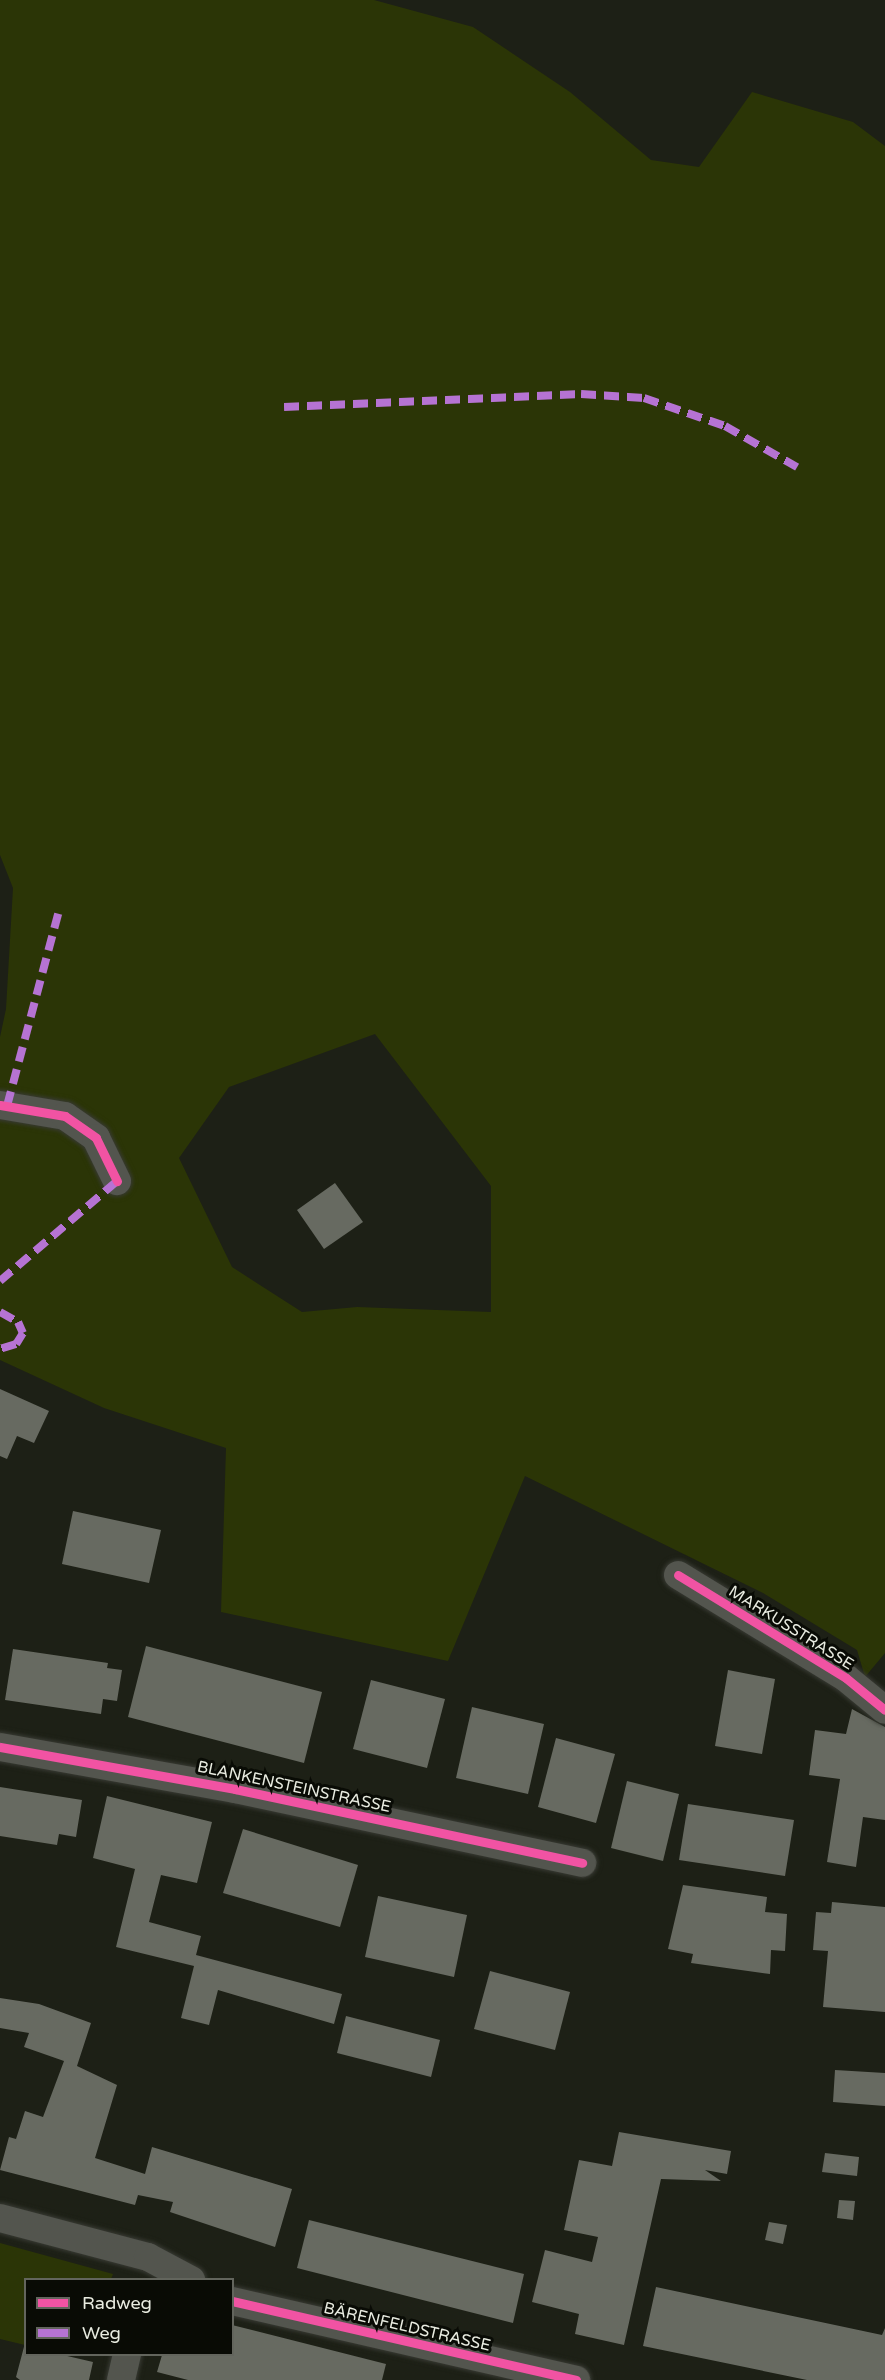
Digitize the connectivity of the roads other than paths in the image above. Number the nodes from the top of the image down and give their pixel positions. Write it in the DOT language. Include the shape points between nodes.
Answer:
graph roads {
  1 [pos="0,1105"];
  2 [pos="117,1181"];
  3 [pos="678,1575"];
  4 [pos="885,1710"];
  5 [pos="0,1747"];
  6 [pos="582,1863"];
  7 [pos="0,2218"];
  8 [pos="146,2268"];
  9 [pos="184,2278"];
  10 [pos="234,2301"];
  11 [pos="127,2356"];
  12 [pos="121,2380"];
  13 [pos="576,2380"];
  1 -- 2 [label="street" via="65,1116 96,1138"];
  3 -- 4 [label="street, MARKUSSTRASSE" via="846,1678"];
  5 -- 6 [label="street, BLANKENSTEINSTRASSE" via="235,1789"];
  7 -- 8 [label="street"];
  8 -- 9 [label="street"];
  10 -- 13 [label="street, BÄRENFELDSTRASSE"];
  11 -- 12 [label="street"];
}
